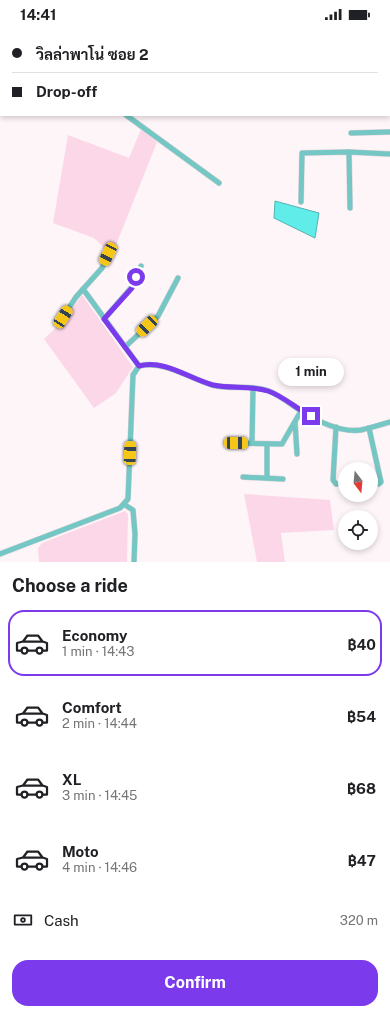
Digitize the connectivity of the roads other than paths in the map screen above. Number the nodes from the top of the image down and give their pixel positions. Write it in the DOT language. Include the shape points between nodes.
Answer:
graph roads {
  1 [pos="127,116"];
  2 [pos="390,132"];
  3 [pos="351,133"];
  4 [pos="349,152"];
  5 [pos="390,154"];
  6 [pos="219,183"];
  7 [pos="301,202"];
  8 [pos="350,208"];
  9 [pos="108,254"];
  10 [pos="141,266"];
  11 [pos="178,278"];
  12 [pos="83,289"];
  13 [pos="63,317"];
  14 [pos="104,319"];
  15 [pos="125,347"];
  16 [pos="139,366"];
  17 [pos="253,388"];
  18 [pos="301,411"];
  19 [pos="295,422"];
  20 [pos="390,422"];
  21 [pos="336,427"];
  22 [pos="369,428"];
  23 [pos="236,443"];
  24 [pos="252,443"];
  25 [pos="267,444"];
  26 [pos="297,454"];
  27 [pos="377,462"];
  28 [pos="378,468"];
  29 [pos="242,477"];
  30 [pos="267,478"];
  31 [pos="283,479"];
  32 [pos="338,484"];
  33 [pos="378,484"];
  34 [pos="125,504"];
  35 [pos="0,554"];
  36 [pos="134,562"];
  1 -- 6 [label="street"];
  2 -- 3 [label="street"];
  4 -- 5 [label="street"];
  4 -- 7 [label="street" via="301,154"];
  4 -- 8 [label="street"];
  9 -- 12 [label="street" via="102,268"];
  10 -- 14 [label="street" via="132,288"];
  11 -- 15 [label="street" via="158,316"];
  12 -- 13 [label="street"];
  12 -- 14 [label="street"];
  14 -- 15 [label="street"];
  15 -- 16 [label="street"];
  16 -- 17 [label="street" via="147,364 164,367 213,385"];
  16 -- 34 [label="street" via="133,375 128,499"];
  17 -- 18 [label="street" via="269,391"];
  17 -- 24 [label="street"];
  18 -- 19 [label="street"];
  18 -- 21 [label="street"];
  19 -- 25 [label="street" via="282,444"];
  19 -- 26 [label="street"];
  20 -- 22 [label="street"];
  21 -- 22 [label="street" via="348,430"];
  21 -- 32 [label="street" via="333,480"];
  22 -- 27 [label="street"];
  23 -- 24 [label="street"];
  24 -- 25 [label="street"];
  25 -- 30 [label="street"];
  28 -- 33 [label="street" via="381,482"];
  29 -- 30 [label="street"];
  30 -- 31 [label="street"];
  34 -- 35 [label="street"];
  34 -- 36 [label="street" via="133,510"];
}
